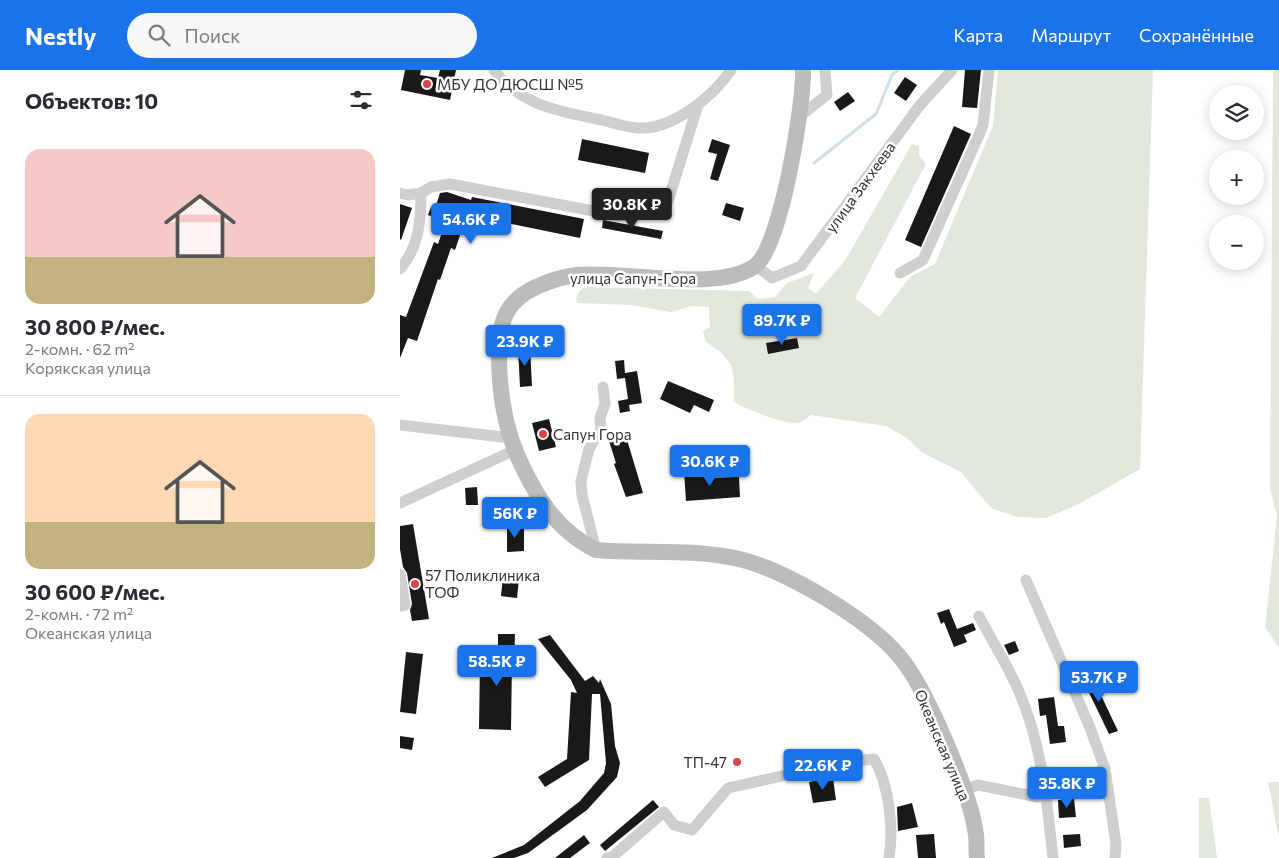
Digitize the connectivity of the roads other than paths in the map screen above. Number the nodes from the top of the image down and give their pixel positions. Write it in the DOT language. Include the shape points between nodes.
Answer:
graph roads {
  1 [pos="494,70"];
  2 [pos="731,70"];
  3 [pos="803,70"];
  4 [pos="825,70"];
  5 [pos="952,70"];
  6 [pos="989,70"];
  7 [pos="698,105"];
  8 [pos="800,116"];
  9 [pos="400,193"];
  10 [pos="421,193"];
  11 [pos="756,266"];
  12 [pos="400,268"];
  13 [pos="900,273"];
  14 [pos="603,387"];
  15 [pos="400,425"];
  16 [pos="513,444"];
  17 [pos="400,503"];
  18 [pos="589,546"];
  19 [pos="400,574"];
  20 [pos="1026,580"];
  21 [pos="400,606"];
  22 [pos="979,616"];
  23 [pos="1104,769"];
  24 [pos="964,790"];
  25 [pos="1046,792"];
  26 [pos="606,858"];
  27 [pos="889,858"];
  28 [pos="976,858"];
  29 [pos="1053,858"];
  30 [pos="1115,858"];
  1 -- 7 [label="street" via="507,86 533,104 641,128 667,122"];
  2 -- 7 [label="street" via="712,94"];
  3 -- 8 [label="main road"];
  4 -- 8 [label="street" via="827,95"];
  5 -- 11 [label="street, улица Закхеева" via="920,105 801,266 772,278"];
  6 -- 13 [label="street" via="980,134 923,260"];
  7 -- 10 [label="street" via="668,202 659,209 620,216 450,184 431,187"];
  8 -- 11 [label="main road" via="774,230"];
  9 -- 10 [label="street"];
  10 -- 12 [label="street" via="419,230"];
  11 -- 16 [label="main road, улица Сапун-Гора" via="732,276 693,279 578,275 558,278 520,294 508,309 499,339 499,379"];
  14 -- 18 [label="street" via="606,404 600,418 601,429 587,456 581,485"];
  15 -- 16 [label="street"];
  16 -- 17 [label="street"];
  16 -- 18 [label="main road, улица Сапун-Гора" via="539,499 558,524"];
  18 -- 24 [label="main road, Океанская улица" via="702,553 744,560 776,572 824,598 878,635 900,656 918,685"];
  19 -- 21 [label="street" via="405,605"];
  20 -- 23 [label="street" via="1089,725"];
  22 -- 25 [label="street" via="1020,694 1038,747"];
  23 -- 25 [label="street"];
  23 -- 30 [label="street" via="1116,844"];
  24 -- 25 [label="street" via="978,785 1038,797"];
  24 -- 28 [label="main road, Океанская улица" via="976,834"];
  25 -- 29 [label="street"];
  26 -- 27 [label="street" via="664,812 674,825 692,830 728,788 845,762 874,759 882,773 892,838"];
}
